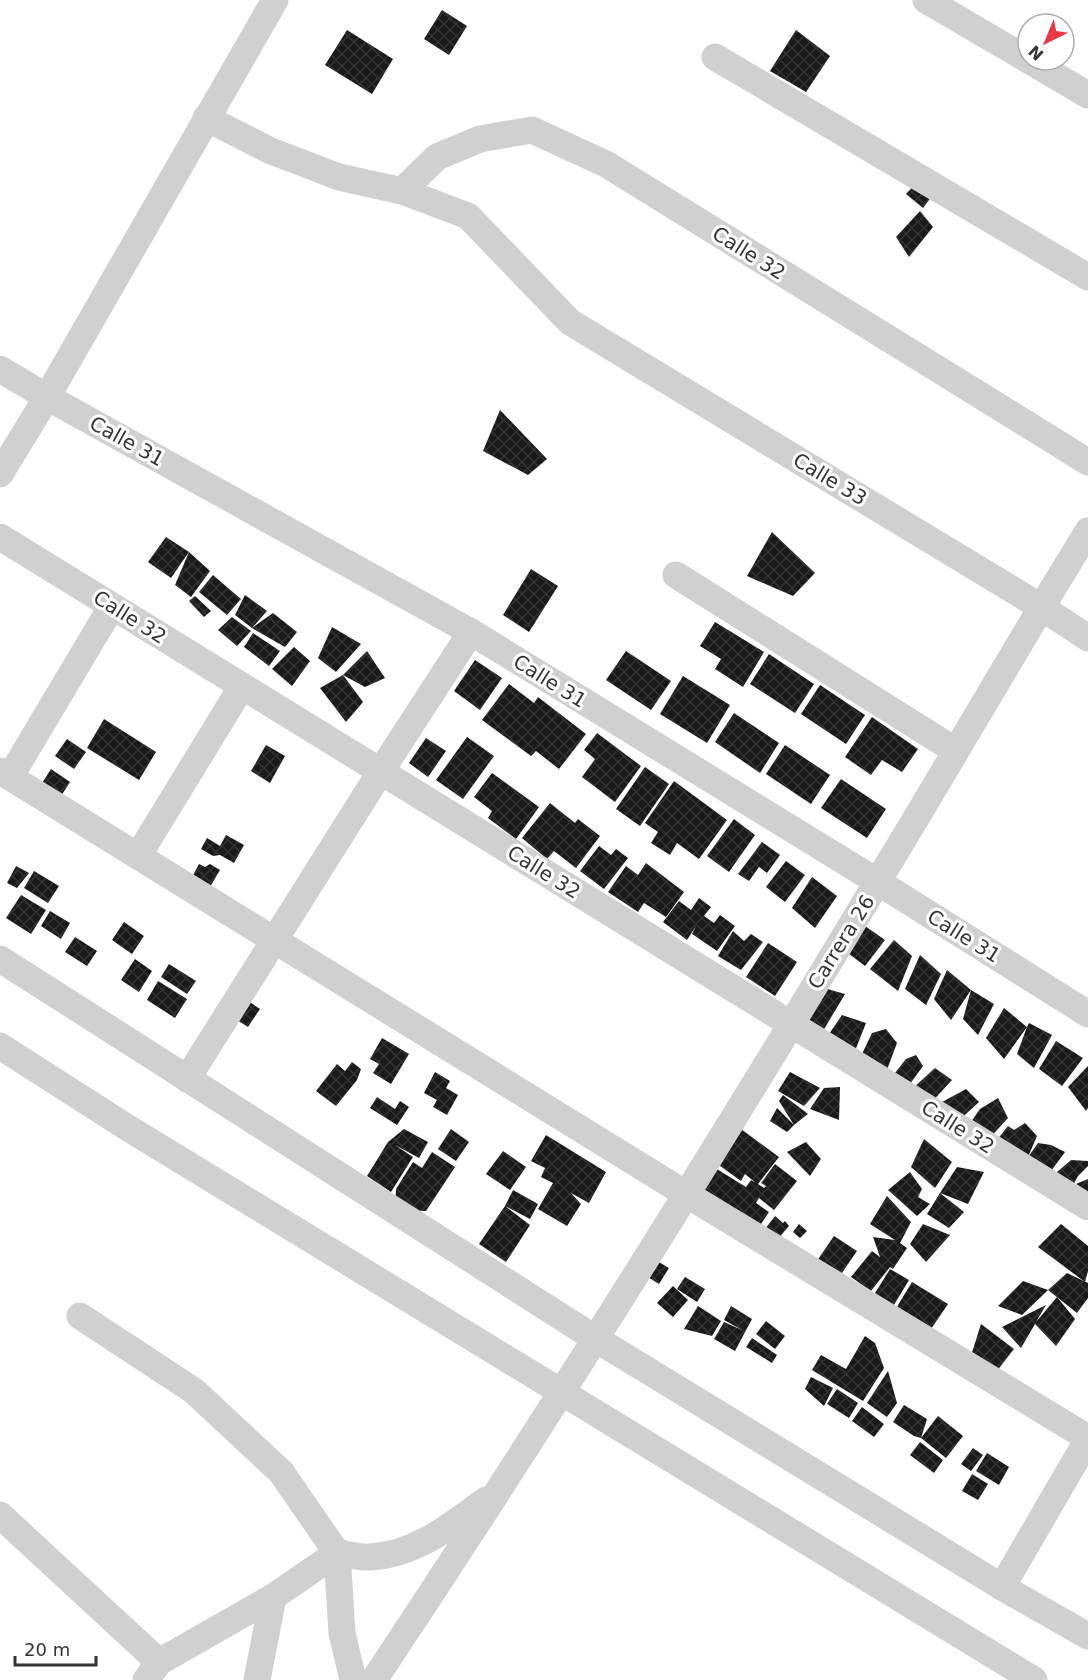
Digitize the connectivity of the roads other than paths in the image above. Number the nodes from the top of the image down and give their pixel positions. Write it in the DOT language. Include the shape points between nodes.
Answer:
graph roads {
  1 [pos="275,0"];
  2 [pos="926,0"];
  3 [pos="715,57"];
  4 [pos="1088,96"];
  5 [pos="206,118"];
  6 [pos="402,191"];
  7 [pos="1088,277"];
  8 [pos="0,369"];
  9 [pos="47,397"];
  10 [pos="1088,462"];
  11 [pos="0,474"];
  12 [pos="1088,531"];
  13 [pos="0,537"];
  14 [pos="676,575"];
  15 [pos="112,606"];
  16 [pos="1041,607"];
  17 [pos="471,632"];
  18 [pos="1088,638"];
  19 [pos="242,686"];
  20 [pos="956,751"];
  21 [pos="381,771"];
  22 [pos="5,774"];
  23 [pos="138,856"];
  24 [pos="878,882"];
  25 [pos="274,940"];
  26 [pos="0,959"];
  27 [pos="1088,1014"];
  28 [pos="791,1023"];
  29 [pos="0,1046"];
  30 [pos="187,1079"];
  31 [pos="686,1194"];
  32 [pos="1088,1207"];
  33 [pos="80,1316"];
  34 [pos="592,1345"];
  35 [pos="568,1384"];
  36 [pos="1088,1438"];
  37 [pos="501,1488"];
  38 [pos="0,1515"];
  39 [pos="338,1553"];
  40 [pos="1002,1587"];
  41 [pos="273,1597"];
  42 [pos="1088,1636"];
  43 [pos="153,1671"];
  44 [pos="256,1680"];
  45 [pos="352,1680"];
  46 [pos="374,1680"];
  47 [pos="1034,1680"];
  1 -- 5 [label="street"];
  2 -- 4 [label="street"];
  3 -- 7 [label="street"];
  5 -- 6 [label="street, Calle 33" via="271,151 339,177"];
  5 -- 9 [label="street"];
  6 -- 10 [label="street, Calle 32" via="438,157 480,139 532,130 606,164"];
  6 -- 16 [label="street, Calle 33" via="468,216 570,322"];
  8 -- 9 [label="street, Calle 31"];
  9 -- 11 [label="street"];
  9 -- 17 [label="street, Calle 31"];
  12 -- 16 [label="street, Carrera 26"];
  13 -- 15 [label="street, Calle 32"];
  14 -- 20 [label="street"];
  15 -- 19 [label="street, Calle 32"];
  15 -- 22 [label="street"];
  16 -- 18 [label="street, Calle 33"];
  16 -- 20 [label="street, Carrera 26"];
  17 -- 21 [label="street"];
  17 -- 24 [label="street, Calle 31"];
  19 -- 21 [label="street, Calle 32"];
  19 -- 23 [label="street"];
  20 -- 24 [label="street, Carrera 26"];
  21 -- 25 [label="street"];
  21 -- 28 [label="street, Calle 32"];
  22 -- 23 [label="street"];
  23 -- 25 [label="street"];
  24 -- 27 [label="street, Calle 31"];
  24 -- 28 [label="street, Carrera 26"];
  25 -- 30 [label="street"];
  25 -- 31 [label="street"];
  26 -- 30 [label="street"];
  28 -- 31 [label="street, Carrera 26"];
  28 -- 32 [label="street, Calle 32"];
  29 -- 35 [label="street" via="128,1128"];
  30 -- 34 [label="street"];
  31 -- 34 [label="street, Carrera 26"];
  31 -- 36 [label="street"];
  33 -- 39 [label="street" via="195,1391 280,1472"];
  34 -- 35 [label="street, Carrera 26"];
  34 -- 40 [label="street"];
  35 -- 37 [label="street, Carrera 26"];
  35 -- 47 [label="street"];
  36 -- 40 [label="street"];
  37 -- 39 [label="street" via="446,1530 409,1549 370,1557"];
  37 -- 46 [label="street, Carrera 26"];
  38 -- 43 [label="street"];
  39 -- 41 [label="street"];
  39 -- 45 [label="street" via="342,1633"];
  40 -- 42 [label="street"];
  41 -- 43 [label="street"];
  41 -- 44 [label="street"];
}
